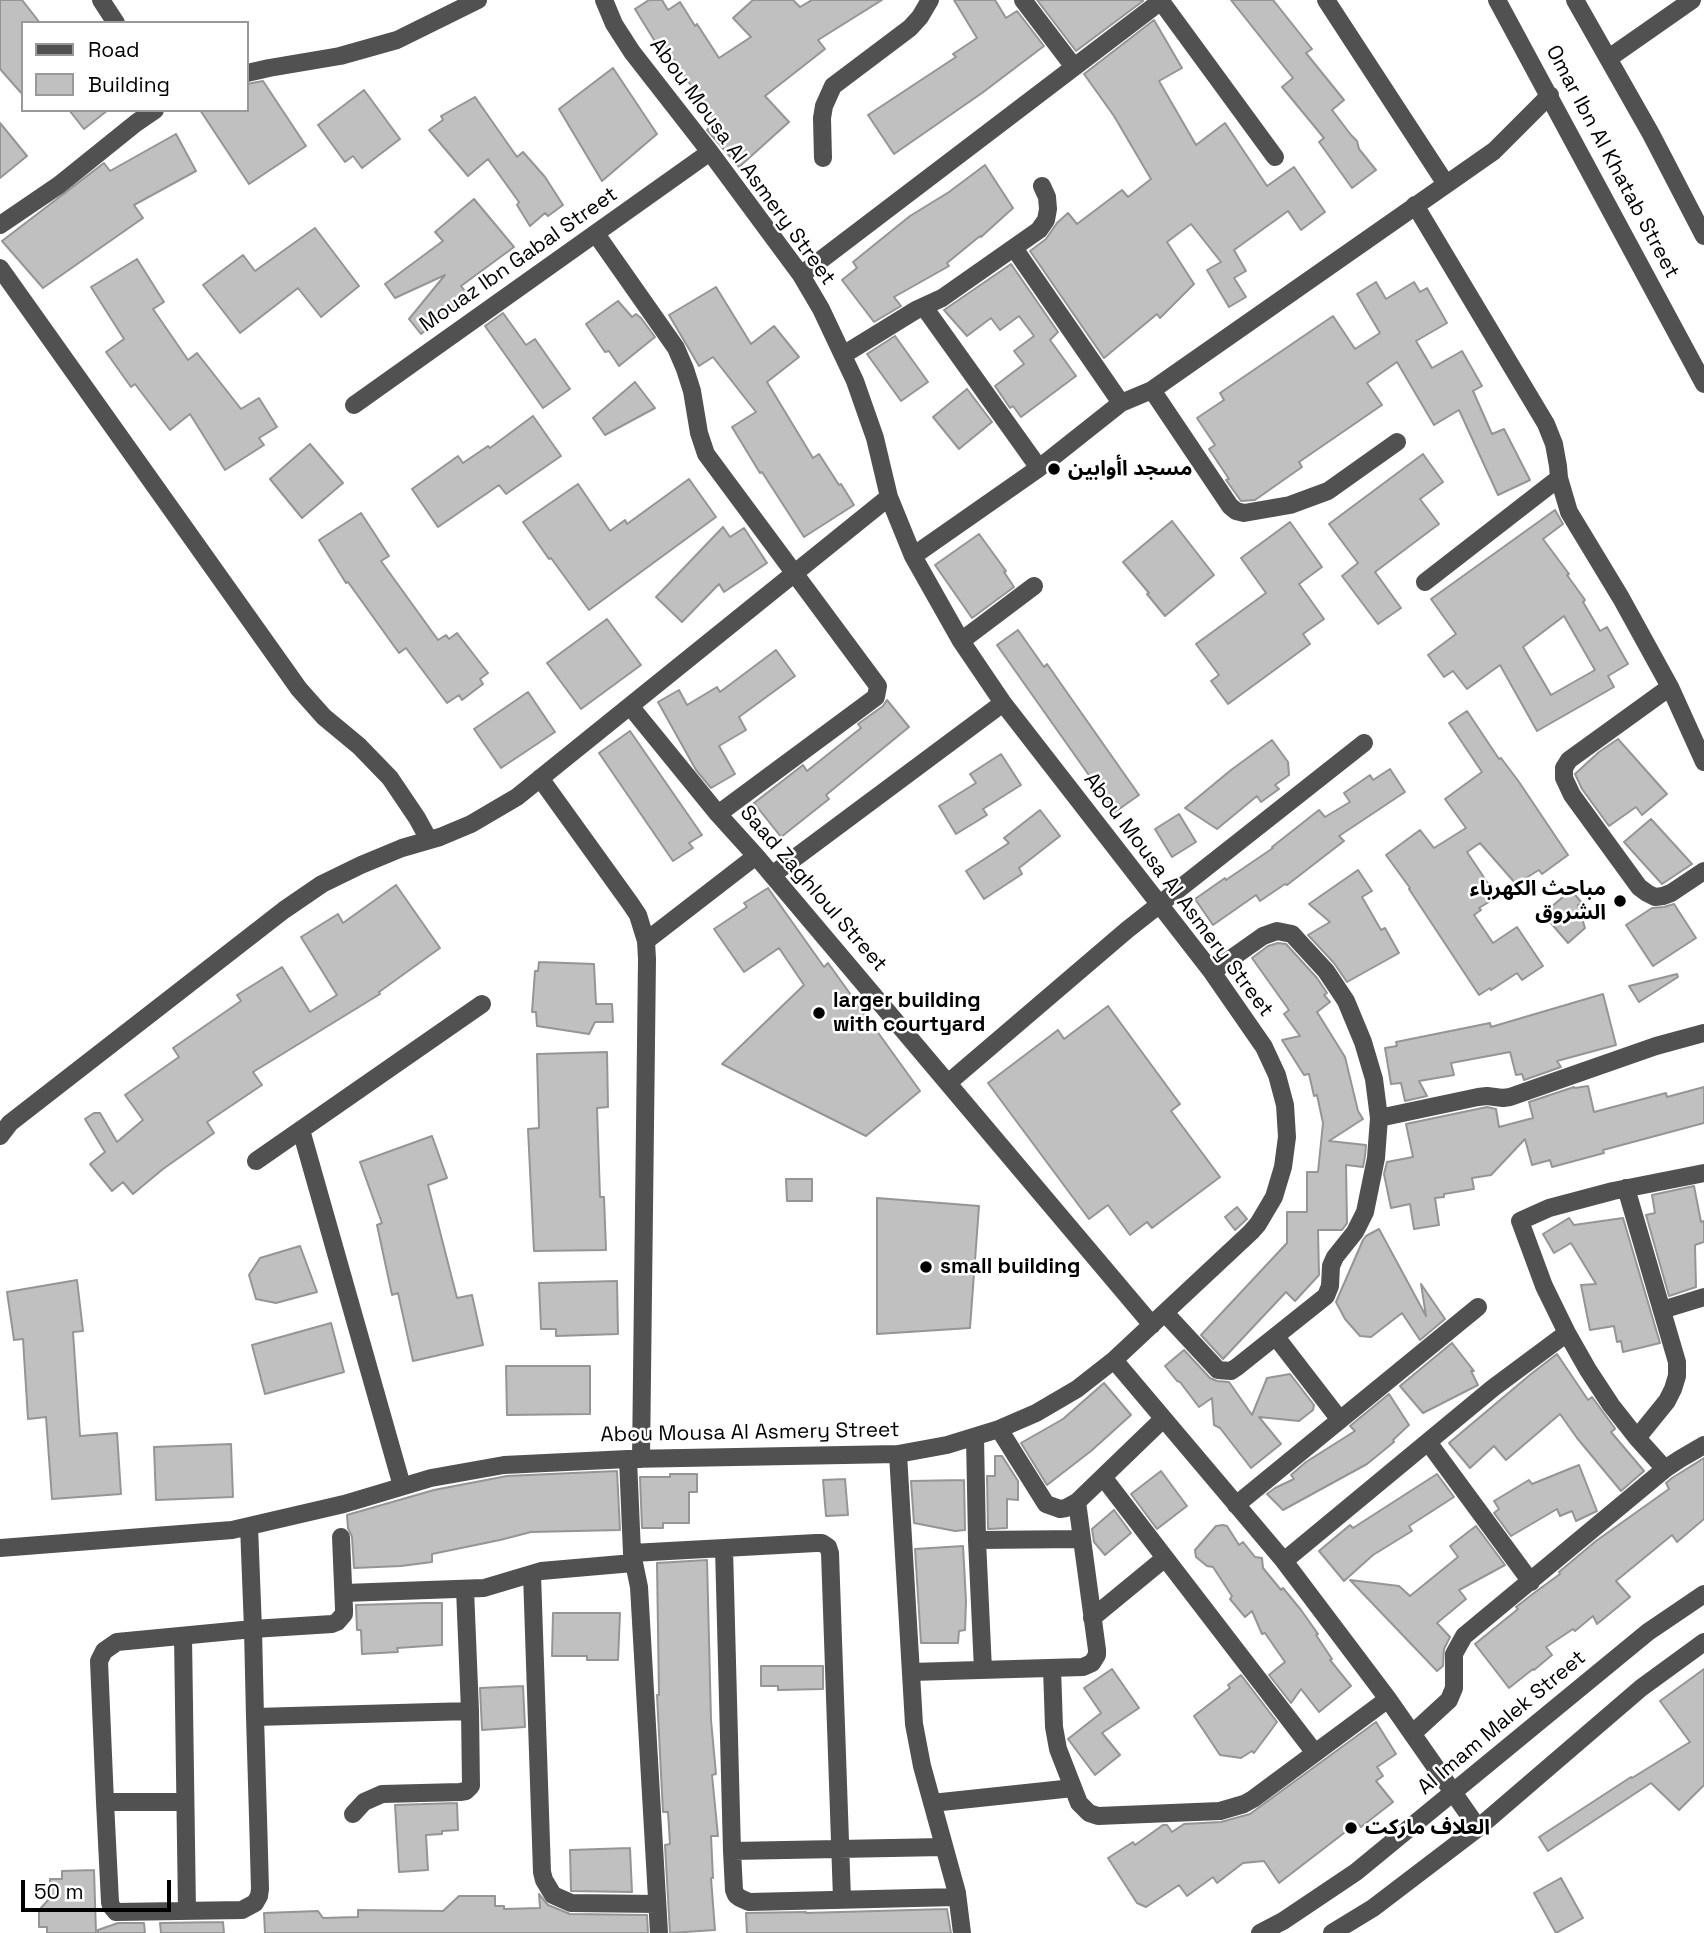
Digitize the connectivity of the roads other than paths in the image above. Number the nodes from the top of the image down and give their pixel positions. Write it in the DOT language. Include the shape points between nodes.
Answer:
graph roads {
  1 [pos="101,0"];
  2 [pos="478,0"];
  3 [pos="604,0"];
  4 [pos="930,0"];
  5 [pos="1023,0"];
  6 [pos="1326,0"];
  7 [pos="1575,0"];
  8 [pos="1692,0"];
  9 [pos="1161,1"];
  10 [pos="1502,3"];
  11 [pos="115,21"];
  12 [pos="1609,58"];
  13 [pos="1074,67"];
  14 [pos="248,73"];
  15 [pos="1550,95"];
  16 [pos="152,112"];
  17 [pos="710,152"];
  18 [pos="823,158"];
  19 [pos="1275,158"];
  20 [pos="1446,184"];
  21 [pos="1042,186"];
  22 [pos="1415,205"];
  23 [pos="0,225"];
  24 [pos="596,233"];
  25 [pos="1704,236"];
  26 [pos="1014,248"];
  27 [pos="0,268"];
  28 [pos="801,275"];
  29 [pos="924,307"];
  30 [pos="843,355"];
  31 [pos="1704,384"];
  32 [pos="1152,390"];
  33 [pos="1121,404"];
  34 [pos="354,405"];
  35 [pos="1397,442"];
  36 [pos="1039,468"];
  37 [pos="1559,478"];
  38 [pos="889,497"];
  39 [pos="913,556"];
  40 [pos="794,574"];
  41 [pos="1425,582"];
  42 [pos="1034,586"];
  43 [pos="961,641"];
  44 [pos="1670,687"];
  45 [pos="1003,703"];
  46 [pos="630,706"];
  47 [pos="1364,743"];
  48 [pos="1704,762"];
  49 [pos="540,778"];
  50 [pos="718,814"];
  51 [pos="429,840"];
  52 [pos="756,856"];
  53 [pos="1704,871"];
  54 [pos="772,875"];
  55 [pos="1159,905"];
  56 [pos="646,941"];
  57 [pos="1212,972"];
  58 [pos="482,1004"];
  59 [pos="1704,1033"];
  60 [pos="948,1083"];
  61 [pos="1379,1118"];
  62 [pos="4,1128"];
  63 [pos="301,1130"];
  64 [pos="256,1161"];
  65 [pos="1704,1173"];
  66 [pos="1626,1188"];
  67 [pos="1704,1297"];
  68 [pos="1478,1307"];
  69 [pos="1662,1310"];
  70 [pos="1166,1313"];
  71 [pos="1152,1325"];
  72 [pos="1567,1334"];
  73 [pos="1276,1337"];
  74 [pos="1114,1360"];
  75 [pos="1163,1419"];
  76 [pos="1340,1420"];
  77 [pos="999,1429"];
  78 [pos="975,1437"];
  79 [pos="1637,1438"];
  80 [pos="1427,1442"];
  81 [pos="1704,1445"];
  82 [pos="898,1454"];
  83 [pos="634,1459"];
  84 [pos="1665,1469"];
  85 [pos="1103,1477"];
  86 [pos="402,1486"];
  87 [pos="1077,1502"];
  88 [pos="1236,1505"];
  89 [pos="249,1526"];
  90 [pos="341,1537"];
  91 [pos="1081,1539"];
  92 [pos="977,1540"];
  93 [pos="0,1548"];
  94 [pos="724,1548"];
  95 [pos="632,1558"];
  96 [pos="1165,1559"];
  97 [pos="1284,1561"];
  98 [pos="532,1574"];
  99 [pos="1531,1582"];
  100 [pos="465,1589"];
  101 [pos="344,1593"];
  102 [pos="1704,1594"];
  103 [pos="1093,1619"];
  104 [pos="253,1629"];
  105 [pos="183,1636"];
  106 [pos="1704,1642"];
  107 [pos="1052,1668"];
  108 [pos="983,1670"];
  109 [pos="911,1672"];
  110 [pos="1388,1699"];
  111 [pos="470,1711"];
  112 [pos="255,1717"];
  113 [pos="1412,1734"];
  114 [pos="1315,1753"];
  115 [pos="1073,1788"];
  116 [pos="1452,1794"];
  117 [pos="105,1802"];
  118 [pos="185,1802"];
  119 [pos="932,1803"];
  120 [pos="353,1814"];
  121 [pos="1478,1828"];
  122 [pos="944,1847"];
  123 [pos="840,1849"];
  124 [pos="732,1851"];
  125 [pos="957,1897"];
  126 [pos="842,1899"];
  127 [pos="657,1904"];
  128 [pos="187,1911"];
  129 [pos="659,1933"];
  130 [pos="962,1933"];
  131 [pos="1260,1933"];
  132 [pos="1332,1933"];
  1 -- 11 [label="street"];
  2 -- 14 [label="street" via="397,40"];
  3 -- 17 [label="street, Abou Mousa Al Asmery Street" via="632,52"];
  4 -- 18 [label="street" via="910,29 834,86 822,118"];
  5 -- 13 [label="street"];
  6 -- 20 [label="street"];
  7 -- 12 [label="street"];
  8 -- 12 [label="street"];
  9 -- 13 [label="street"];
  9 -- 19 [label="street"];
  10 -- 15 [label="street, Omar Ibn Al Khatab Street"];
  12 -- 25 [label="street"];
  13 -- 28 [label="street"];
  15 -- 20 [label="street" via="1494,151"];
  15 -- 31 [label="street, Omar Ibn Al Khatab Street"];
  16 -- 23 [label="street"];
  17 -- 24 [label="street, Mouaz Ibn Gabal Street"];
  17 -- 28 [label="street, Abou Mousa Al Asmery Street"];
  20 -- 22 [label="street"];
  21 -- 26 [label="street" via="1047,197 1045,220"];
  22 -- 32 [label="street"];
  22 -- 37 [label="street" via="1546,424"];
  24 -- 34 [label="street, Mouaz Ibn Gabal Street"];
  24 -- 40 [label="street" via="676,348 692,391 706,454"];
  26 -- 29 [label="street"];
  26 -- 33 [label="street"];
  27 -- 51 [label="street" via="299,689 390,778"];
  28 -- 30 [label="street, Abou Mousa Al Asmery Street"];
  29 -- 30 [label="street"];
  29 -- 36 [label="street"];
  30 -- 38 [label="street, Abou Mousa Al Asmery Street" via="875,438"];
  32 -- 33 [label="street"];
  32 -- 35 [label="street" via="1230,506 1244,513 1290,505 1328,491"];
  33 -- 36 [label="street"];
  36 -- 39 [label="street"];
  37 -- 41 [label="street"];
  37 -- 44 [label="street" via="1569,512"];
  38 -- 39 [label="street, Abou Mousa Al Asmery Street"];
  38 -- 40 [label="street"];
  39 -- 43 [label="street, Abou Mousa Al Asmery Street"];
  40 -- 46 [label="street"];
  40 -- 50 [label="street" via="877,682 878,694"];
  42 -- 43 [label="street"];
  43 -- 45 [label="street, Abou Mousa Al Asmery Street"];
  44 -- 48 [label="street"];
  44 -- 53 [label="street" via="1569,760 1564,778 1647,893 1663,897"];
  45 -- 54 [label="street"];
  45 -- 55 [label="street, Abou Mousa Al Asmery Street"];
  46 -- 49 [label="street"];
  46 -- 50 [label="street, Saad Zaghloul Street"];
  47 -- 55 [label="street"];
  49 -- 51 [label="street" via="496,810"];
  49 -- 56 [label="street" via="630,903"];
  50 -- 52 [label="street, Saad Zaghloul Street"];
  51 -- 62 [label="street" via="322,884"];
  52 -- 54 [label="street, Saad Zaghloul Street"];
  52 -- 56 [label="street"];
  54 -- 60 [label="street, Saad Zaghloul Street"];
  55 -- 57 [label="street, Abou Mousa Al Asmery Street"];
  55 -- 60 [label="street"];
  56 -- 83 [label="street"];
  57 -- 61 [label="street" via="1263,936 1277,931 1292,934 1326,971 1356,1021 1374,1079"];
  57 -- 70 [label="street, Abou Mousa Al Asmery Street" via="1264,1047 1277,1075 1285,1105 1283,1167 1274,1197 1258,1224"];
  58 -- 63 [label="street"];
  59 -- 61 [label="street" via="1510,1097 1478,1097"];
  60 -- 71 [label="street, Saad Zaghloul Street"];
  61 -- 73 [label="street" via="1365,1212 1331,1266 1326,1296"];
  63 -- 64 [label="street"];
  63 -- 86 [label="street"];
  65 -- 66 [label="street"];
  66 -- 69 [label="street"];
  66 -- 72 [label="street" via="1549,1208 1520,1221"];
  67 -- 69 [label="street"];
  68 -- 76 [label="street"];
  69 -- 79 [label="street" via="1677,1376 1667,1401"];
  70 -- 71 [label="street, Abou Mousa Al Asmery Street"];
  70 -- 73 [label="street" via="1217,1370 1231,1371"];
  71 -- 74 [label="street, Abou Mousa Al Asmery Street"];
  72 -- 79 [label="street"];
  72 -- 80 [label="street"];
  73 -- 76 [label="street"];
  74 -- 75 [label="street"];
  74 -- 77 [label="street, Abou Mousa Al Asmery Street" via="1077,1389"];
  75 -- 85 [label="street"];
  75 -- 88 [label="street"];
  76 -- 88 [label="street"];
  77 -- 78 [label="street, Abou Mousa Al Asmery Street"];
  77 -- 87 [label="street" via="1046,1504 1060,1509"];
  78 -- 82 [label="street, Abou Mousa Al Asmery Street"];
  78 -- 92 [label="street"];
  79 -- 84 [label="street"];
  80 -- 97 [label="street"];
  80 -- 99 [label="street"];
  81 -- 84 [label="street"];
  82 -- 83 [label="street, Abou Mousa Al Asmery Street"];
  82 -- 109 [label="street"];
  83 -- 86 [label="street, Abou Mousa Al Asmery Street" via="505,1465"];
  83 -- 95 [label="street"];
  84 -- 99 [label="street"];
  85 -- 87 [label="street"];
  85 -- 96 [label="street"];
  86 -- 89 [label="street, Abou Mousa Al Asmery Street"];
  87 -- 91 [label="street"];
  88 -- 97 [label="street"];
  89 -- 93 [label="street, Abou Mousa Al Asmery Street"];
  89 -- 104 [label="street"];
  90 -- 101 [label="street"];
  91 -- 92 [label="street"];
  91 -- 103 [label="street"];
  92 -- 108 [label="street"];
  94 -- 95 [label="street"];
  94 -- 123 [label="street" via="828,1546"];
  94 -- 124 [label="street"];
  95 -- 98 [label="street"];
  95 -- 127 [label="street" via="639,1587"];
  96 -- 103 [label="street"];
  96 -- 114 [label="street"];
  97 -- 110 [label="street"];
  98 -- 100 [label="street"];
  98 -- 127 [label="street" via="544,1880 553,1895 571,1903"];
  99 -- 113 [label="street" via="1464,1636 1454,1654 1454,1688 1449,1700"];
  100 -- 101 [label="street"];
  100 -- 111 [label="street"];
  101 -- 104 [label="street" via="344,1614 337,1622"];
  102 -- 116 [label="street, Al Imam Malek Street" via="1638,1640"];
  103 -- 107 [label="street" via="1097,1655 1092,1663"];
  104 -- 105 [label="street"];
  104 -- 112 [label="street"];
  105 -- 117 [label="street" via="117,1642 101,1656"];
  105 -- 118 [label="street"];
  106 -- 121 [label="street" via="1641,1688"];
  107 -- 108 [label="street"];
  107 -- 115 [label="street" via="1055,1737"];
  108 -- 109 [label="street"];
  109 -- 119 [label="street" via="916,1735"];
  110 -- 113 [label="street"];
  110 -- 114 [label="street"];
  111 -- 112 [label="street"];
  111 -- 120 [label="street" via="471,1786 466,1791 382,1794 364,1802"];
  112 -- 128 [label="street" via="258,1896 242,1910"];
  113 -- 116 [label="street"];
  114 -- 115 [label="street" via="1253,1799 1220,1811 1098,1816 1083,1809"];
  115 -- 119 [label="street"];
  116 -- 121 [label="street"];
  116 -- 131 [label="street, Al Imam Malek Street" via="1356,1872"];
  117 -- 118 [label="street"];
  117 -- 128 [label="street" via="113,1909 121,1913"];
  118 -- 128 [label="street"];
  119 -- 122 [label="street"];
  121 -- 132 [label="street" via="1373,1908"];
  122 -- 123 [label="street"];
  122 -- 125 [label="street"];
  123 -- 124 [label="street"];
  123 -- 126 [label="street"];
  124 -- 126 [label="street" via="734,1890 744,1901"];
  125 -- 126 [label="street"];
  125 -- 130 [label="street"];
  127 -- 129 [label="street"];
}
